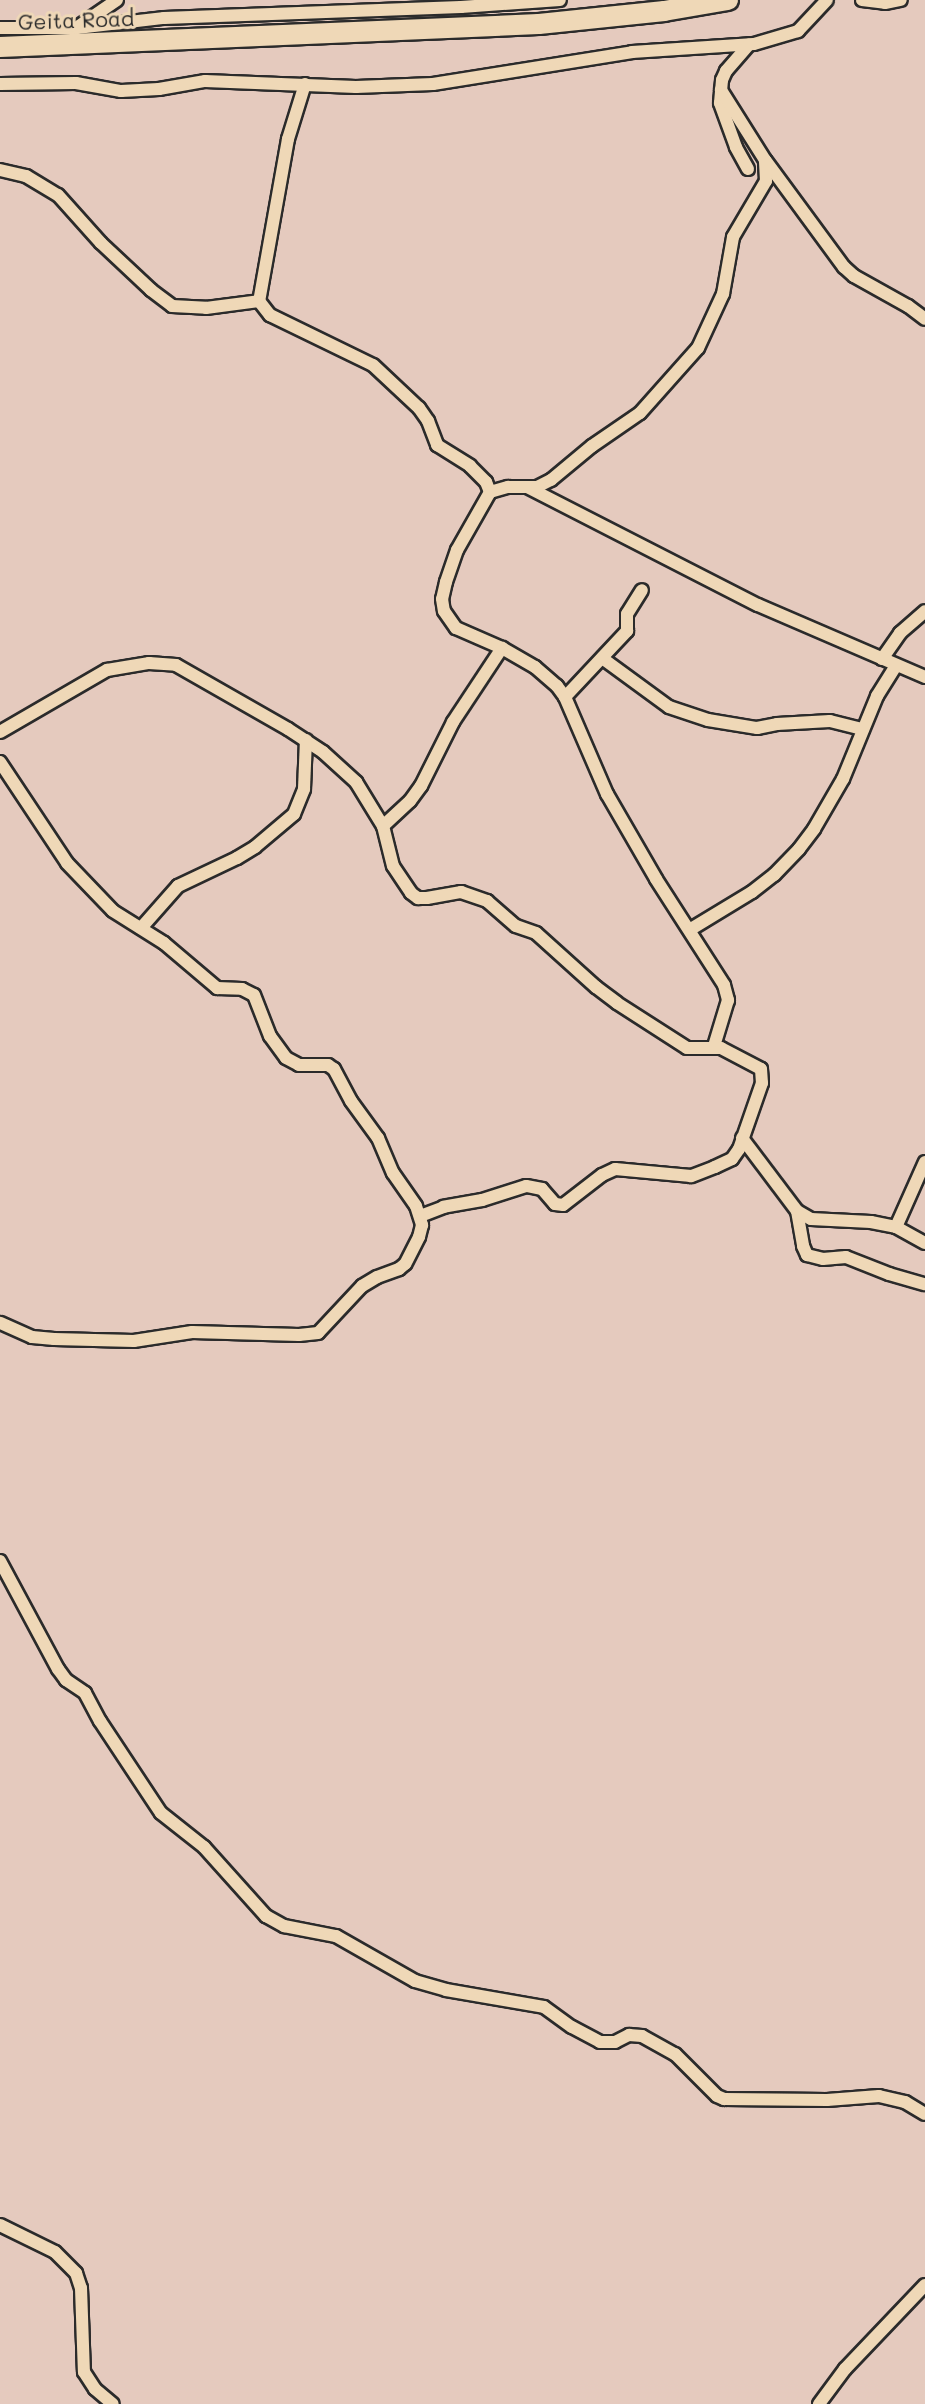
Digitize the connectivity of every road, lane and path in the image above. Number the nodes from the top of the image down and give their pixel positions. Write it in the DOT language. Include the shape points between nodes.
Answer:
graph roads {
  1 [pos="117,0"];
  2 [pos="560,0"];
  3 [pos="728,0"];
  4 [pos="827,0"];
  5 [pos="862,0"];
  6 [pos="900,0"];
  7 [pos="665,5"];
  8 [pos="0,28"];
  9 [pos="77,28"];
  10 [pos="749,45"];
  11 [pos="0,47"];
  12 [pos="0,84"];
  13 [pos="305,84"];
  14 [pos="721,90"];
  15 [pos="765,160"];
  16 [pos="748,169"];
  17 [pos="0,170"];
  18 [pos="260,301"];
  19 [pos="925,319"];
  20 [pos="529,488"];
  21 [pos="490,492"];
  22 [pos="642,590"];
  23 [pos="925,611"];
  24 [pos="502,648"];
  25 [pos="602,657"];
  26 [pos="882,659"];
  27 [pos="896,665"];
  28 [pos="925,677"];
  29 [pos="565,697"];
  30 [pos="862,729"];
  31 [pos="0,732"];
  32 [pos="306,740"];
  33 [pos="0,762"];
  34 [pos="383,826"];
  35 [pos="141,928"];
  36 [pos="691,929"];
  37 [pos="714,1046"];
  38 [pos="742,1138"];
  39 [pos="923,1170"];
  40 [pos="798,1211"];
  41 [pos="421,1216"];
  42 [pos="896,1227"];
  43 [pos="925,1243"];
  44 [pos="925,1284"];
  45 [pos="0,1323"];
  46 [pos="0,1561"];
  47 [pos="925,2114"];
  48 [pos="0,2225"];
  49 [pos="925,2286"];
  50 [pos="113,2404"];
  51 [pos="819,2404"];
  1 -- 9 [label="street"];
  2 -- 9 [label="street" via="173,17"];
  3 -- 7 [label="highway, Geita Road"];
  4 -- 10 [label="street" via="798,31"];
  5 -- 6 [label="street"];
  7 -- 11 [label="highway, Geita Road" via="539,24"];
  8 -- 9 [label="street"];
  10 -- 13 [label="street" via="610,54 401,87"];
  10 -- 14 [label="street" via="726,71"];
  12 -- 13 [label="street" via="76,83 121,91 205,81"];
  13 -- 18 [label="street" via="288,139"];
  14 -- 15 [label="street"];
  14 -- 16 [label="street" via="724,120"];
  15 -- 19 [label="street" via="844,267"];
  15 -- 20 [label="street" via="764,186 733,237 723,294 698,348 640,413 551,480"];
  17 -- 18 [label="street" via="34,180 58,195 101,243 172,306 206,308"];
  18 -- 21 [label="street" via="270,315 373,365 424,414 437,445 470,466"];
  20 -- 21 [label="street" via="508,487"];
  20 -- 26 [label="street" via="758,605"];
  21 -- 24 [label="street" via="457,550 442,599 444,611 456,628"];
  22 -- 25 [label="street" via="627,614 627,631"];
  23 -- 26 [label="street" via="900,633"];
  24 -- 29 [label="street" via="542,672"];
  24 -- 34 [label="street" via="453,722 421,786"];
  25 -- 29 [label="street"];
  25 -- 30 [label="street" via="669,707 708,720 757,728 830,721"];
  26 -- 27 [label="street"];
  27 -- 28 [label="street"];
  27 -- 30 [label="street"];
  29 -- 36 [label="street" via="607,794 656,879"];
  30 -- 36 [label="street" via="843,779 799,849 752,892"];
  31 -- 32 [label="street" via="107,670 165,663 208,681"];
  32 -- 34 [label="street" via="356,782"];
  32 -- 35 [label="street" via="304,789 294,814 237,858 178,886"];
  33 -- 35 [label="street" via="67,863 113,911"];
  34 -- 37 [label="street" via="393,866 418,898 461,892 487,901 516,927 536,933 617,1003 687,1047"];
  35 -- 41 [label="street" via="217,988 242,989 254,995 270,1036 286,1058 299,1065 328,1065 334,1069"];
  36 -- 37 [label="street" via="724,985 728,1000"];
  37 -- 38 [label="street" via="761,1069 762,1083"];
  38 -- 40 [label="street"];
  38 -- 41 [label="street" via="732,1159 699,1174 615,1169 563,1205 555,1204 542,1189 526,1186"];
  39 -- 42 [label="street"];
  40 -- 42 [label="street" via="811,1219"];
  40 -- 44 [label="street" via="807,1255 823,1259 846,1257"];
  41 -- 45 [label="street" via="419,1237 405,1264 362,1286 318,1333 192,1332 134,1341 54,1339 32,1337"];
  42 -- 43 [label="street"];
  46 -- 47 [label="street" via="58,1669 85,1693 162,1813 204,1846 266,1916 284,1926 336,1936 415,1981 544,2007 600,2042 640,2035 675,2054 724,2099 879,2096 905,2102"];
  48 -- 50 [label="street" via="55,2252 75,2273 81,2288 84,2372 95,2389"];
  49 -- 51 [label="street" via="867,2345"];
}
